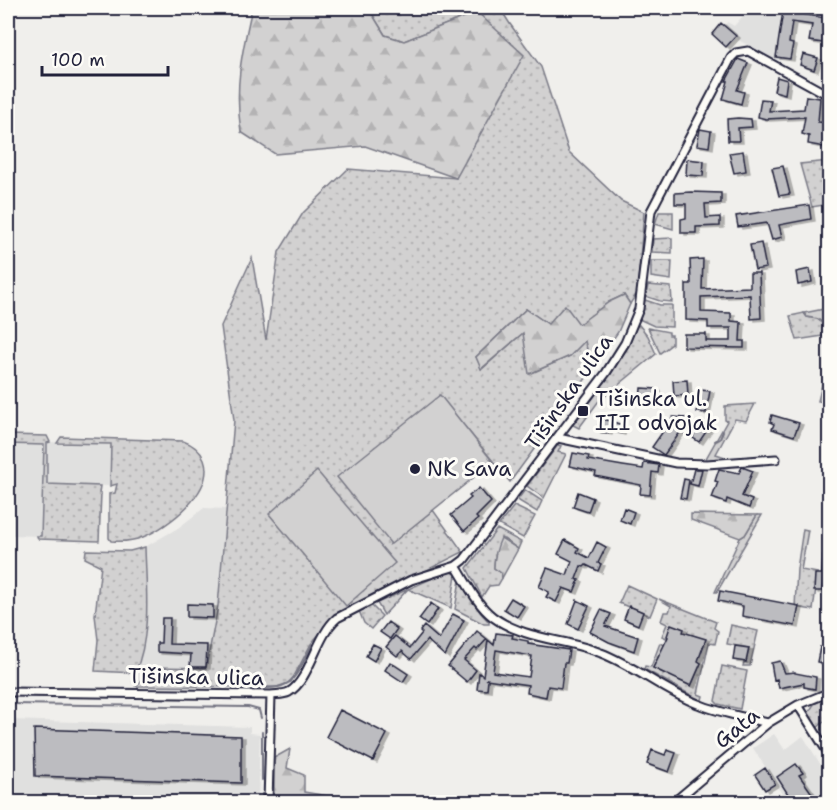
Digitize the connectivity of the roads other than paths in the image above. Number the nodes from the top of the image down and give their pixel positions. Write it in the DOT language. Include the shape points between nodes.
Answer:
graph roads {
  1 [pos="830,96"];
  2 [pos="558,438"];
  3 [pos="776,459"];
  4 [pos="456,566"];
  5 [pos="8,692"];
  6 [pos="830,692"];
  7 [pos="271,695"];
  8 [pos="798,705"];
  9 [pos="768,723"];
  10 [pos="830,756"];
  11 [pos="268,802"];
  12 [pos="674,802"];
  1 -- 2 [label="street, Tišinska ulica" via="748,51 736,52 731,58 651,211 639,309 625,343"];
  2 -- 3 [label="street" via="676,463"];
  2 -- 4 [label="street, Tišinska ulica" via="490,529"];
  4 -- 7 [label="street, Tišinska ulica" via="411,580 337,618 329,625 296,687"];
  4 -- 9 [label="street" via="488,613 501,622 603,653 698,704"];
  5 -- 7 [label="street, Tišinska ulica"];
  6 -- 8 [label="street, Gata"];
  7 -- 11 [label="street"];
  8 -- 9 [label="street, Gata"];
  8 -- 10 [label="street"];
  9 -- 12 [label="street, Gata"];
}
